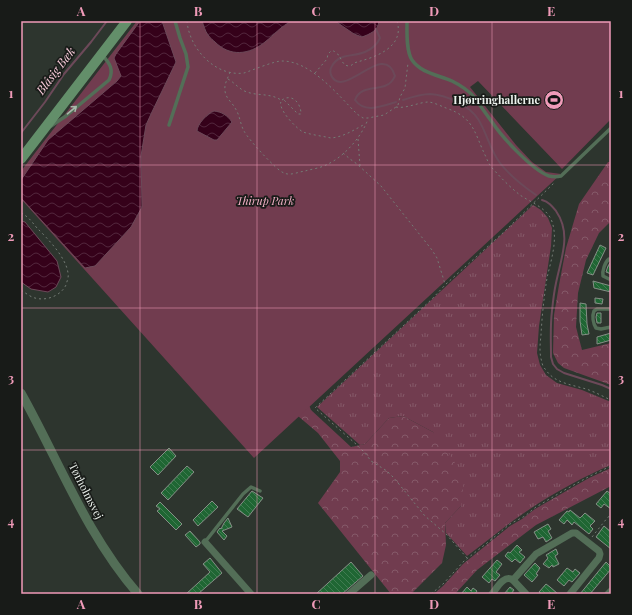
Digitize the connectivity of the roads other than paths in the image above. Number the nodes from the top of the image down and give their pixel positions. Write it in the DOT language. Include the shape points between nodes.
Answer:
graph roads {
  1 [pos="127,21"];
  2 [pos="175,21"];
  3 [pos="407,21"];
  4 [pos="101,55"];
  5 [pos="169,126"];
  6 [pos="611,128"];
  7 [pos="41,134"];
  8 [pos="21,159"];
  9 [pos="611,260"];
  10 [pos="611,280"];
  11 [pos="611,309"];
  12 [pos="611,327"];
  13 [pos="21,393"];
  14 [pos="260,490"];
  15 [pos="205,542"];
  16 [pos="371,575"];
  17 [pos="513,580"];
  18 [pos="138,594"];
  19 [pos="251,594"];
  20 [pos="349,594"];
  21 [pos="492,594"];
  22 [pos="526,594"];
  23 [pos="570,594"];
  1 -- 4 [label="main road"];
  2 -- 5 [label="lane" via="188,67"];
  3 -- 6 [label="lane" via="409,54 412,60 422,70 452,81 468,91 513,147 540,171 550,176 562,176"];
  4 -- 7 [label="main road"];
  7 -- 4 [label="lane, one-way" via="109,80 112,68"];
  7 -- 8 [label="main road"];
  9 -- 10 [label="lane" via="607,261 602,273"];
  11 -- 12 [label="lane" via="597,309 593,314 596,328"];
  13 -- 18 [label="street, Tørholmsvej" via="96,537 116,568"];
  14 -- 15 [label="lane" via="251,487 243,494"];
  15 -- 19 [label="street"];
  16 -- 20 [label="street"];
  17 -- 21 [label="street" via="505,579"];
  17 -- 22 [label="street"];
  17 -- 23 [label="street" via="536,554 576,533 599,551 600,556"];
}
